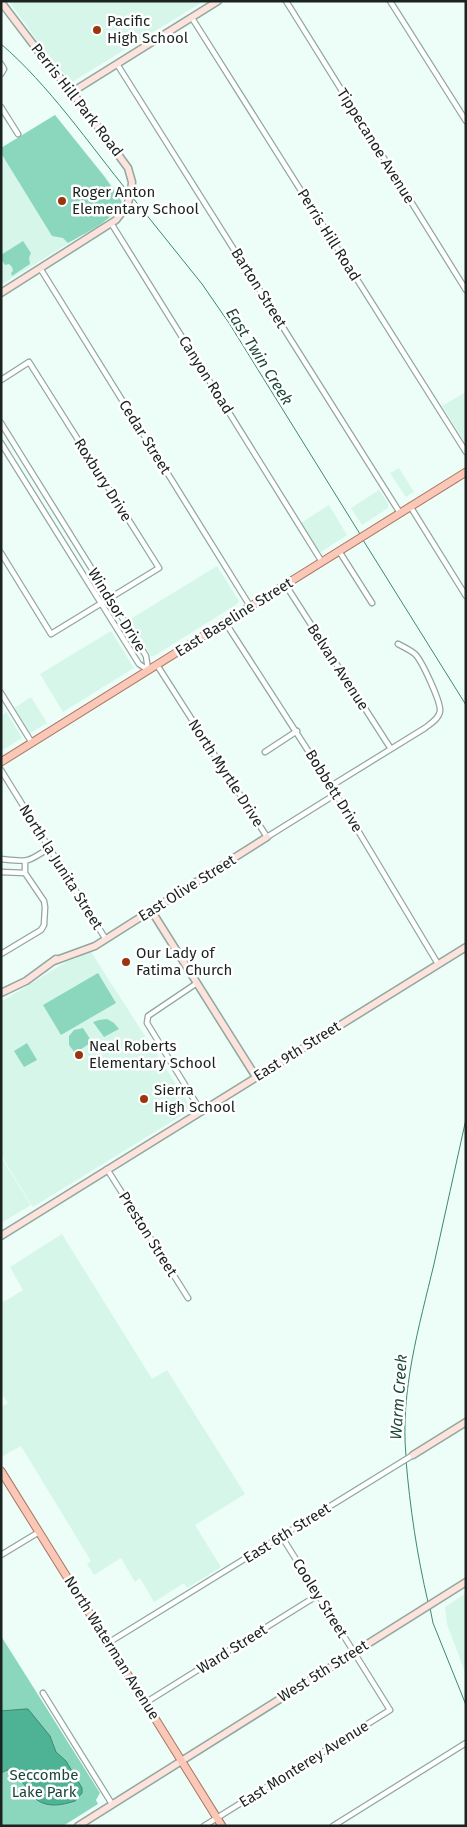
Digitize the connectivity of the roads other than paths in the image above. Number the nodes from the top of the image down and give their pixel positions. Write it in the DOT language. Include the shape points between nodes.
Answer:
graph roads {
  1 [pos="218,1"];
  2 [pos="286,1"];
  3 [pos="390,1"];
  4 [pos="1,2"];
  5 [pos="192,18"];
  6 [pos="1,64"];
  7 [pos="117,64"];
  8 [pos="1,74"];
  9 [pos="72,92"];
  10 [pos="1,107"];
  11 [pos="466,122"];
  12 [pos="18,134"];
  13 [pos="111,224"];
  14 [pos="40,268"];
  15 [pos="466,290"];
  16 [pos="1,292"];
  17 [pos="1,380"];
  18 [pos="1,424"];
  19 [pos="1,443"];
  20 [pos="466,452"];
  21 [pos="466,472"];
  22 [pos="47,497"];
  23 [pos="39,503"];
  24 [pos="410,506"];
  25 [pos="400,513"];
  26 [pos="339,551"];
  27 [pos="1,553"];
  28 [pos="322,562"];
  29 [pos="285,584"];
  30 [pos="466,596"];
  31 [pos="110,598"];
  32 [pos="101,603"];
  33 [pos="372,603"];
  34 [pos="250,606"];
  35 [pos="225,622"];
  36 [pos="398,644"];
  37 [pos="157,665"];
  38 [pos="148,670"];
  39 [pos="1,693"];
  40 [pos="297,731"];
  41 [pos="32,743"];
  42 [pos="391,749"];
  43 [pos="265,752"];
  44 [pos="1,762"];
  45 [pos="1,770"];
  46 [pos="331,786"];
  47 [pos="336,794"];
  48 [pos="268,837"];
  49 [pos="49,848"];
  50 [pos="1,859"];
  51 [pos="25,861"];
  52 [pos="1,872"];
  53 [pos="25,873"];
  54 [pos="151,910"];
  55 [pos="106,938"];
  56 [pos="466,947"];
  57 [pos="1,954"];
  58 [pos="438,964"];
  59 [pos="197,984"];
  60 [pos="1,993"];
  61 [pos="256,1077"];
  62 [pos="201,1111"];
  63 [pos="107,1169"];
  64 [pos="1,1236"];
  65 [pos="188,1298"];
  66 [pos="466,1422"];
  67 [pos="413,1455"];
  68 [pos="1,1471"];
  69 [pos="39,1532"];
  70 [pos="282,1537"];
  71 [pos="1,1555"];
  72 [pos="466,1582"];
  73 [pos="318,1595"];
  74 [pos="108,1643"];
  75 [pos="354,1651"];
  76 [pos="43,1693"];
  77 [pos="145,1702"];
  78 [pos="390,1710"];
  79 [pos="466,1743"];
  80 [pos="181,1760"];
  81 [pos="112,1804"];
  82 [pos="217,1817"];
  83 [pos="78,1826"];
  84 [pos="204,1826"];
  85 [pos="222,1826"];
  86 [pos="333,1826"];
  1 -- 5 [label="street"];
  2 -- 15 [label="street, Tippecanoe Avenue"];
  3 -- 11 [label="street"];
  4 -- 9 [label="street, Perris Hill Park Road"];
  5 -- 7 [label="street"];
  5 -- 20 [label="street, Perris Hill Road"];
  6 -- 8 [label="street" via="4,69"];
  7 -- 9 [label="street"];
  7 -- 25 [label="street, Barton Street"];
  9 -- 13 [label="street, Perris Hill Park Road" via="128,168 132,182 127,204"];
  10 -- 12 [label="street"];
  13 -- 14 [label="street"];
  13 -- 28 [label="street, Canyon Road"];
  14 -- 16 [label="street"];
  14 -- 34 [label="street, Cedar Street"];
  17 -- 31 [label="street, Roxbury Drive" via="29,362 159,568"];
  18 -- 22 [label="street, Windsor Drive"];
  19 -- 23 [label="street, Windsor Drive"];
  21 -- 24 [label="main road, East Baseline Street"];
  22 -- 23 [label="street"];
  22 -- 31 [label="street, Windsor Drive"];
  23 -- 32 [label="street, Windsor Drive"];
  24 -- 25 [label="main road, East Baseline Street"];
  24 -- 30 [label="street"];
  25 -- 26 [label="main road, East Baseline Street"];
  26 -- 28 [label="main road, East Baseline Street"];
  26 -- 33 [label="street"];
  27 -- 32 [label="street, Roxbury Drive" via="52,634"];
  28 -- 29 [label="main road, East Baseline Street"];
  29 -- 34 [label="main road, East Baseline Street"];
  29 -- 42 [label="street, Belvan Avenue"];
  31 -- 32 [label="street, Roxbury Drive"];
  31 -- 38 [label="street, Windsor Drive" via="146,656"];
  32 -- 38 [label="street, Windsor Drive" via="139,664"];
  34 -- 35 [label="main road, East Baseline Street"];
  35 -- 37 [label="main road, East Baseline Street"];
  35 -- 40 [label="street, Bobbett Drive"];
  36 -- 42 [label="street" via="415,654 423,665 440,712 437,719"];
  37 -- 38 [label="main road, East Baseline Street"];
  37 -- 48 [label="street, North Myrtle Drive"];
  38 -- 41 [label="main road, East Baseline Street"];
  39 -- 41 [label="street"];
  40 -- 43 [label="street"];
  40 -- 46 [label="street, Bobbett Drive"];
  41 -- 44 [label="main road, East Baseline Street"];
  42 -- 46 [label="street"];
  45 -- 49 [label="street, North la Junita Street"];
  46 -- 47 [label="street, Bobbett Drive"];
  47 -- 48 [label="street, North Myrtle Drive"];
  47 -- 58 [label="street, Bobbett Drive"];
  48 -- 54 [label="street, East Olive Street"];
  49 -- 51 [label="street"];
  49 -- 55 [label="street, North la Junita Street"];
  50 -- 51 [label="street"];
  51 -- 53 [label="street"];
  52 -- 53 [label="street"];
  53 -- 57 [label="street" via="44,901 44,925"];
  54 -- 55 [label="street, East Olive Street"];
  54 -- 59 [label="street"];
  55 -- 60 [label="street, East Olive Street" via="95,946 54,961 26,981"];
  56 -- 58 [label="street, East 9th Street"];
  58 -- 61 [label="street, East 9th Street"];
  59 -- 61 [label="street"];
  59 -- 62 [label="street" via="146,1019"];
  61 -- 62 [label="street, East 9th Street"];
  62 -- 63 [label="street, East 9th Street"];
  63 -- 64 [label="street, East 9th Street"];
  63 -- 65 [label="street, Preston Street"];
  66 -- 67 [label="street, East 6th Street"];
  67 -- 70 [label="street, East 6th Street"];
  68 -- 69 [label="main road, North Waterman Avenue"];
  69 -- 71 [label="street"];
  69 -- 74 [label="main road, North Waterman Avenue"];
  70 -- 73 [label="street, Cooley Street"];
  70 -- 74 [label="street, East 6th Street"];
  72 -- 75 [label="street, West 5th Street"];
  73 -- 75 [label="street, Cooley Street"];
  73 -- 77 [label="street, Ward Street"];
  74 -- 77 [label="main road, North Waterman Avenue"];
  75 -- 78 [label="street, Cooley Street"];
  75 -- 80 [label="street, West 5th Street"];
  76 -- 81 [label="street"];
  77 -- 80 [label="main road, North Waterman Avenue"];
  78 -- 82 [label="street, East Monterey Avenue"];
  79 -- 86 [label="street"];
  80 -- 81 [label="street, West 5th Street"];
  80 -- 82 [label="main road, North Waterman Avenue"];
  81 -- 83 [label="street, West 5th Street"];
  82 -- 84 [label="street, East Monterey Avenue"];
  82 -- 85 [label="main road, North Waterman Avenue"];
}
